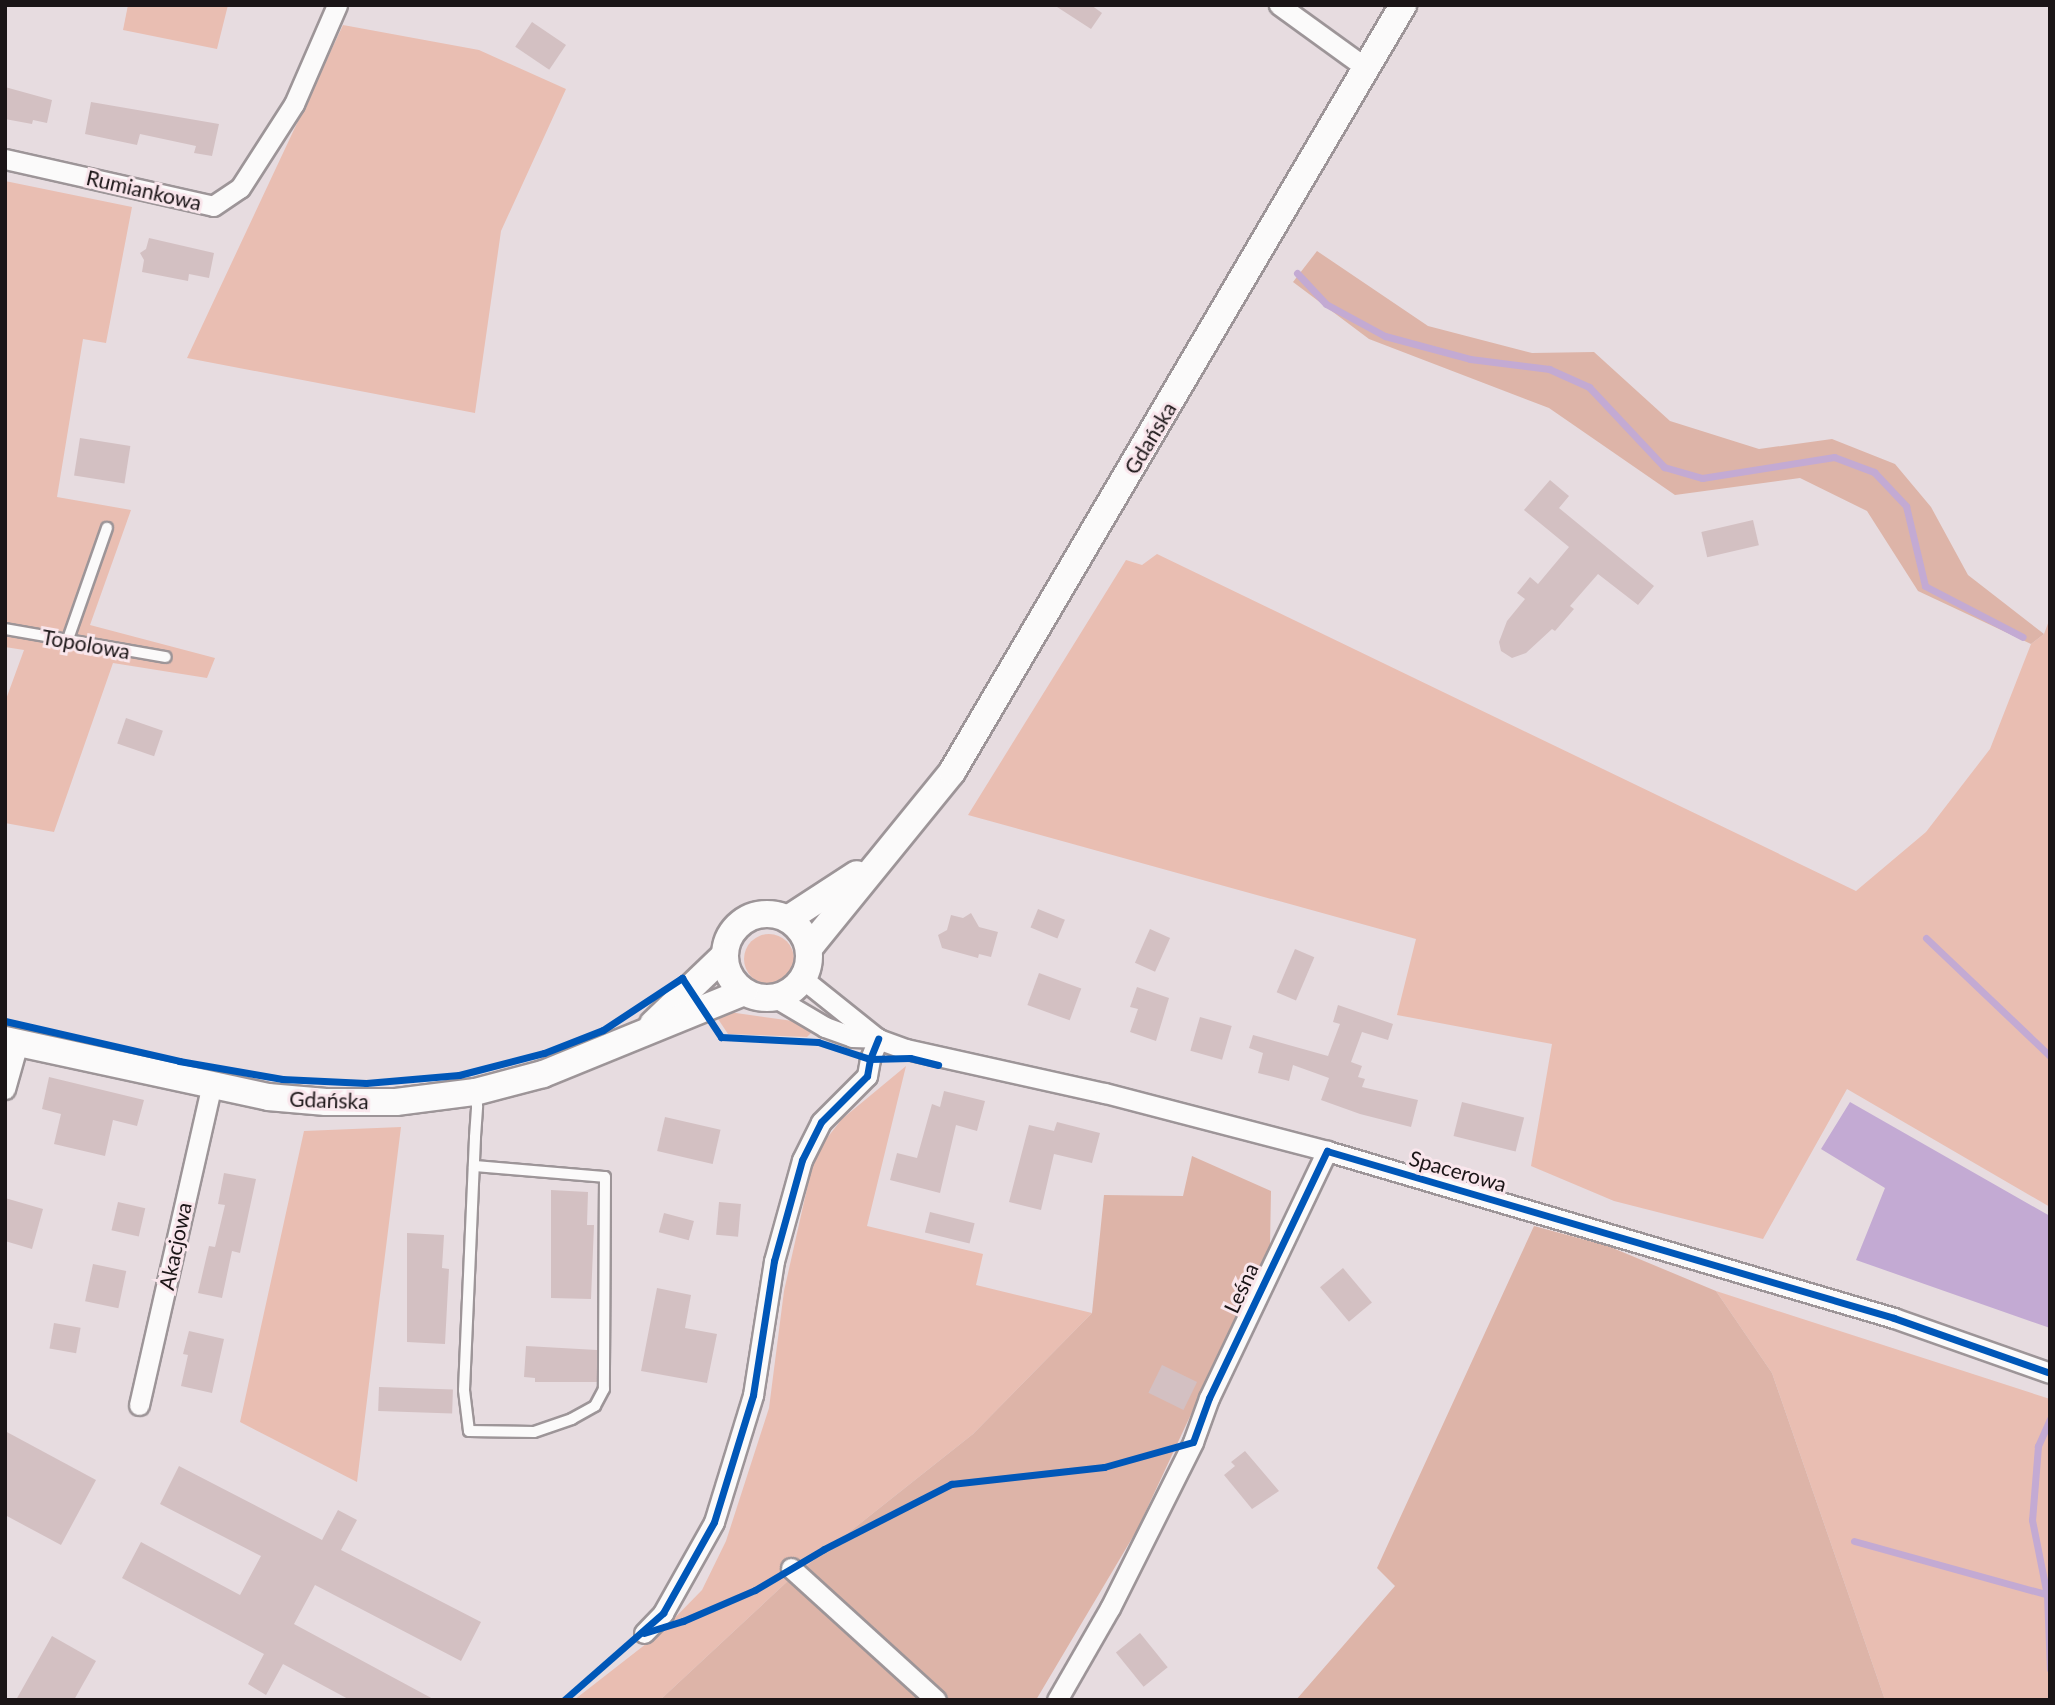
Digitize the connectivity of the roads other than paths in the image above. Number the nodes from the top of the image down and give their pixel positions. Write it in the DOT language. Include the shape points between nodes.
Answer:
graph roads {
  1 [pos="337,5"];
  2 [pos="1279,5"];
  3 [pos="1404,5"];
  4 [pos="1366,68"];
  5 [pos="5,159"];
  6 [pos="107,528"];
  7 [pos="5,629"];
  8 [pos="67,642"];
  9 [pos="166,657"];
  10 [pos="879,860"];
  11 [pos="788,919"];
  12 [pos="809,948"];
  13 [pos="724,956"];
  14 [pos="803,979"];
  15 [pos="744,992"];
  16 [pos="776,998"];
  17 [pos="647,1030"];
  18 [pos="878,1039"];
  19 [pos="11,1042"];
  20 [pos="211,1087"];
  21 [pos="5,1089"];
  22 [pos="475,1092"];
  23 [pos="1327,1151"];
  24 [pos="474,1166"];
  25 [pos="2050,1373"];
  26 [pos="139,1405"];
  27 [pos="791,1568"];
  28 [pos="644,1633"];
  29 [pos="936,1700"];
  30 [pos="1057,1700"];
  1 -- 5 [label="street, Rumiankowa" via="294,104 240,188 213,206"];
  2 -- 4 [label="street"];
  3 -- 4 [label="main road, Gdańska"];
  4 -- 10 [label="main road, Gdańska" via="952,772"];
  6 -- 8 [label="lane"];
  7 -- 8 [label="lane, Topolowa"];
  8 -- 9 [label="lane, Topolowa"];
  10 -- 11 [label="main road, Gdańska"];
  10 -- 12 [label="main road, Gdańska"];
  11 -- 12 [label="main road" via="802,931"];
  11 -- 13 [label="main road" via="771,913 753,915 738,924"];
  12 -- 14 [label="main road"];
  13 -- 15 [label="main road" via="729,977"];
  13 -- 17 [label="main road, Gdańska"];
  14 -- 16 [label="main road"];
  14 -- 18 [label="street, Spacerowa"];
  15 -- 16 [label="main road"];
  15 -- 17 [label="main road, Gdańska"];
  16 -- 18 [label="street, Spacerowa" via="825,1027 852,1037"];
  17 -- 22 [label="main road, Gdańska" via="570,1065"];
  18 -- 23 [label="street, Spacerowa"];
  18 -- 28 [label="street" via="867,1076 821,1122 802,1160 774,1261 753,1395 714,1522 663,1614"];
  19 -- 20 [label="main road, Gdańska"];
  19 -- 21 [label="street"];
  20 -- 22 [label="main road, Gdańska" via="326,1102 396,1102"];
  20 -- 26 [label="street, Akacjowa"];
  22 -- 24 [label="lane"];
  23 -- 25 [label="street, Spacerowa" via="1894,1318"];
  23 -- 30 [label="street, Leśna" via="1209,1398 1193,1442 1110,1608"];
  24 -- 24 [label="lane" via="605,1177 604,1389 595,1406 534,1432 469,1431 464,1390"];
  27 -- 29 [label="street"];
}
